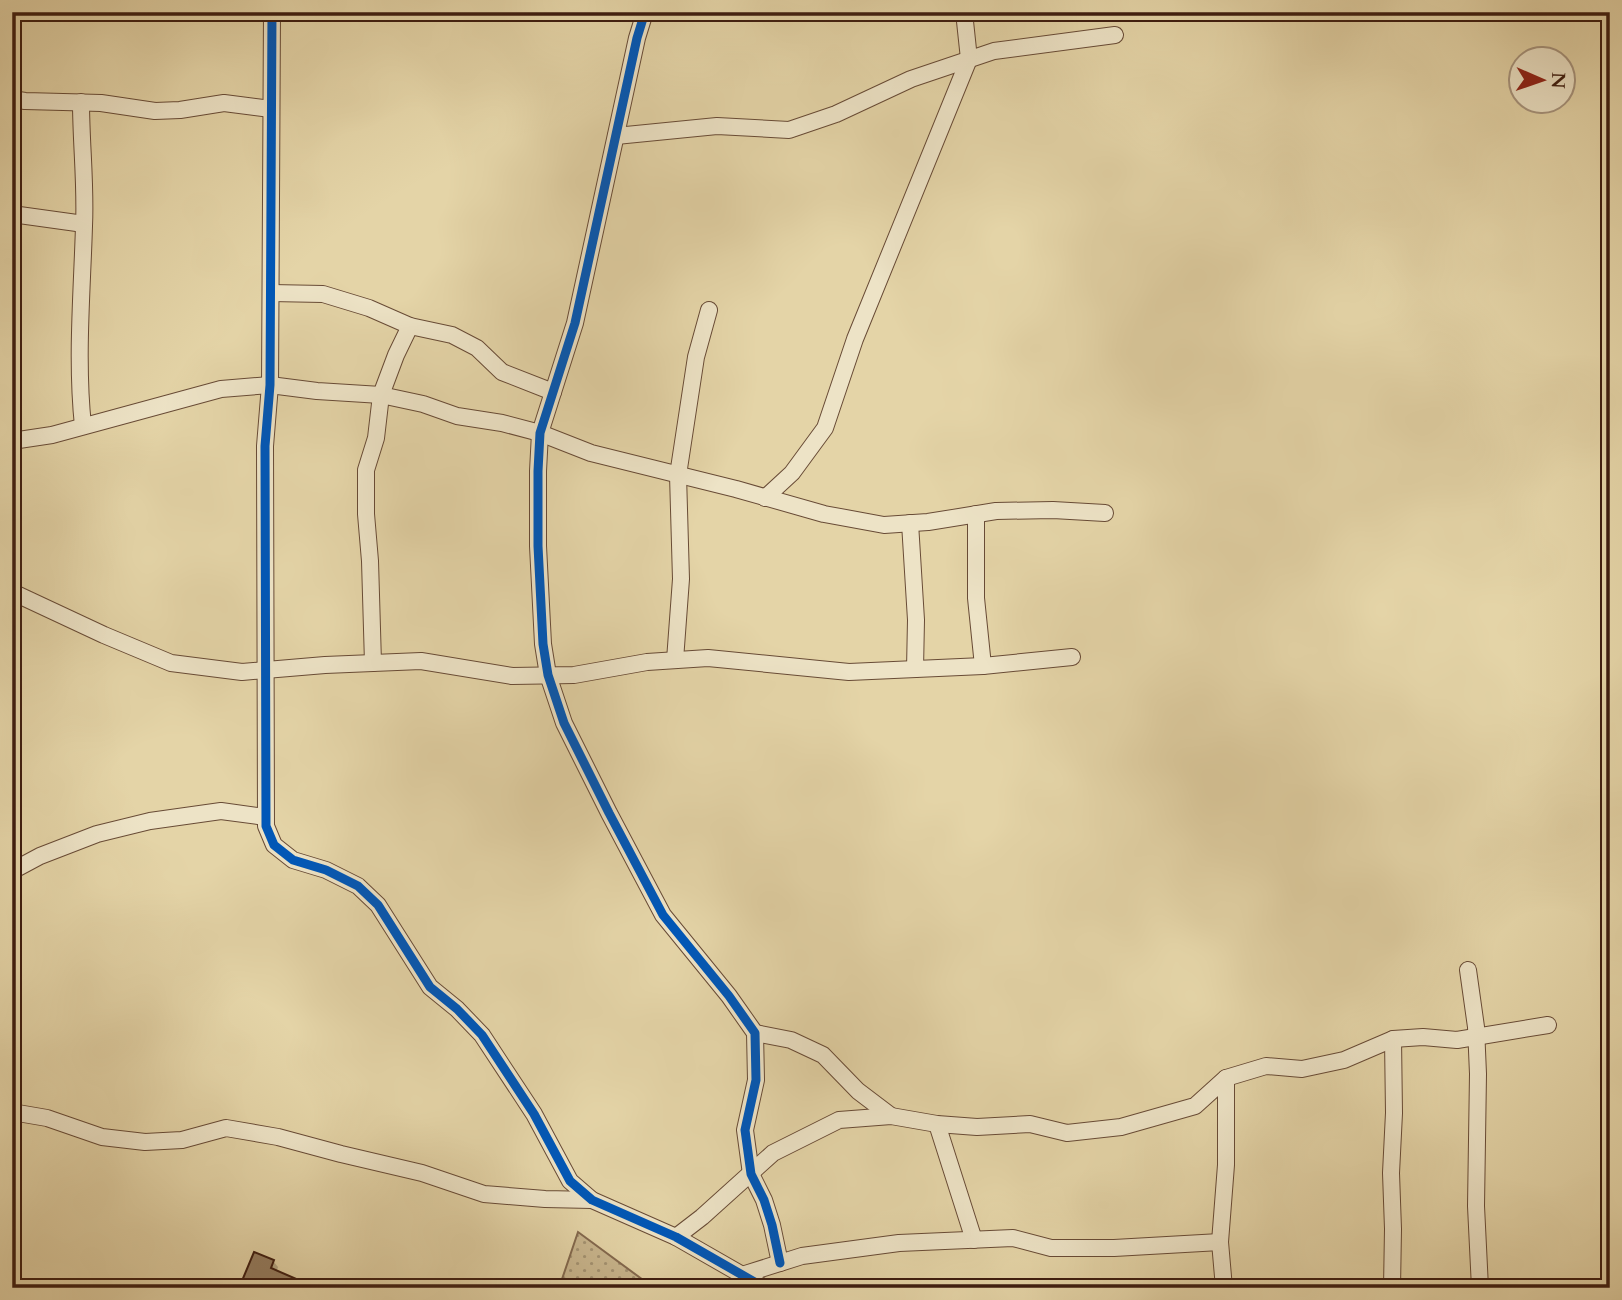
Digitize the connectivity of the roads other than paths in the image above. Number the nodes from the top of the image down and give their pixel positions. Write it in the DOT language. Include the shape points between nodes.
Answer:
graph roads {
  1 [pos="272,12"];
  2 [pos="645,12"];
  3 [pos="964,12"];
  4 [pos="1115,35"];
  5 [pos="969,60"];
  6 [pos="12,99"];
  7 [pos="81,102"];
  8 [pos="271,109"];
  9 [pos="616,136"];
  10 [pos="12,215"];
  11 [pos="84,224"];
  12 [pos="271,293"];
  13 [pos="709,310"];
  14 [pos="410,326"];
  15 [pos="270,384"];
  16 [pos="553,392"];
  17 [pos="381,395"];
  18 [pos="83,426"];
  19 [pos="540,433"];
  20 [pos="12,441"];
  21 [pos="678,475"];
  22 [pos="765,498"];
  23 [pos="1105,513"];
  24 [pos="976,514"];
  25 [pos="910,523"];
  26 [pos="12,592"];
  27 [pos="1072,657"];
  28 [pos="676,660"];
  29 [pos="373,663"];
  30 [pos="983,666"];
  31 [pos="265,669"];
  32 [pos="915,669"];
  33 [pos="548,675"];
  34 [pos="265,817"];
  35 [pos="12,871"];
  36 [pos="1468,970"];
  37 [pos="1548,1025"];
  38 [pos="755,1033"];
  39 [pos="1476,1038"];
  40 [pos="1393,1039"];
  41 [pos="1226,1078"];
  42 [pos="12,1112"];
  43 [pos="891,1115"];
  44 [pos="937,1124"];
  45 [pos="751,1174"];
  46 [pos="592,1200"];
  47 [pos="676,1237"];
  48 [pos="974,1240"];
  49 [pos="1220,1242"];
  50 [pos="780,1263"];
  51 [pos="742,1275"];
  52 [pos="765,1288"];
  53 [pos="1224,1288"];
  54 [pos="1392,1288"];
  55 [pos="1480,1288"];
  1 -- 8 [label="street"];
  2 -- 9 [label="street"];
  3 -- 5 [label="street"];
  4 -- 5 [label="street" via="994,51"];
  5 -- 9 [label="street" via="789,130 718,126"];
  5 -- 22 [label="street" via="855,339 825,428 792,473"];
  6 -- 7 [label="street"];
  7 -- 8 [label="street" via="155,111 224,103"];
  7 -- 11 [label="street"];
  8 -- 12 [label="street"];
  9 -- 16 [label="street" via="575,323"];
  10 -- 11 [label="street"];
  11 -- 18 [label="street"];
  12 -- 14 [label="street" via="323,294"];
  12 -- 15 [label="street"];
  13 -- 21 [label="street" via="696,357"];
  14 -- 16 [label="street" via="452,335 477,348 502,372"];
  14 -- 17 [label="street"];
  15 -- 17 [label="street"];
  15 -- 18 [label="street" via="221,389"];
  15 -- 31 [label="street" via="265,446"];
  16 -- 19 [label="street"];
  17 -- 19 [label="street"];
  17 -- 29 [label="street" via="376,438 366,470"];
  18 -- 20 [label="street"];
  19 -- 21 [label="street" via="591,453"];
  19 -- 33 [label="street" via="538,546"];
  21 -- 22 [label="street"];
  21 -- 28 [label="street" via="681,579"];
  22 -- 25 [label="street" via="884,525"];
  23 -- 24 [label="street"];
  24 -- 25 [label="street"];
  24 -- 30 [label="street" via="976,598"];
  25 -- 32 [label="street"];
  26 -- 31 [label="street" via="172,663 242,672"];
  27 -- 30 [label="street"];
  28 -- 32 [label="street" via="708,657 849,671"];
  28 -- 33 [label="street"];
  29 -- 31 [label="street"];
  29 -- 33 [label="street" via="421,661 512,676"];
  30 -- 32 [label="street"];
  31 -- 34 [label="street"];
  33 -- 38 [label="street" via="564,723 663,915"];
  34 -- 35 [label="street" via="221,811 150,821 97,834"];
  34 -- 46 [label="street" via="274,845 293,860 359,886 378,905 430,987 482,1035 534,1114 570,1181"];
  36 -- 39 [label="street"];
  37 -- 39 [label="street"];
  38 -- 43 [label="street" via="791,1040 823,1055 858,1091"];
  38 -- 45 [label="street" via="756,1080 745,1130"];
  39 -- 40 [label="street"];
  39 -- 55 [label="street"];
  40 -- 41 [label="street" via="1344,1060 1302,1069 1266,1066"];
  40 -- 54 [label="street"];
  41 -- 44 [label="street" via="1195,1106 1121,1128 1067,1133 1030,1124"];
  41 -- 49 [label="street"];
  42 -- 46 [label="street" via="47,1118 102,1137 145,1142 182,1140 226,1128 422,1173 484,1194"];
  43 -- 44 [label="street"];
  43 -- 45 [label="street" via="839,1120 773,1153"];
  44 -- 48 [label="street"];
  45 -- 47 [label="street"];
  45 -- 50 [label="street" via="764,1200"];
  46 -- 47 [label="street"];
  47 -- 51 [label="street"];
  48 -- 49 [label="street" via="1013,1238 1051,1248"];
  48 -- 50 [label="street" via="899,1243"];
  49 -- 53 [label="street"];
  50 -- 51 [label="street"];
  51 -- 52 [label="street"];
}
